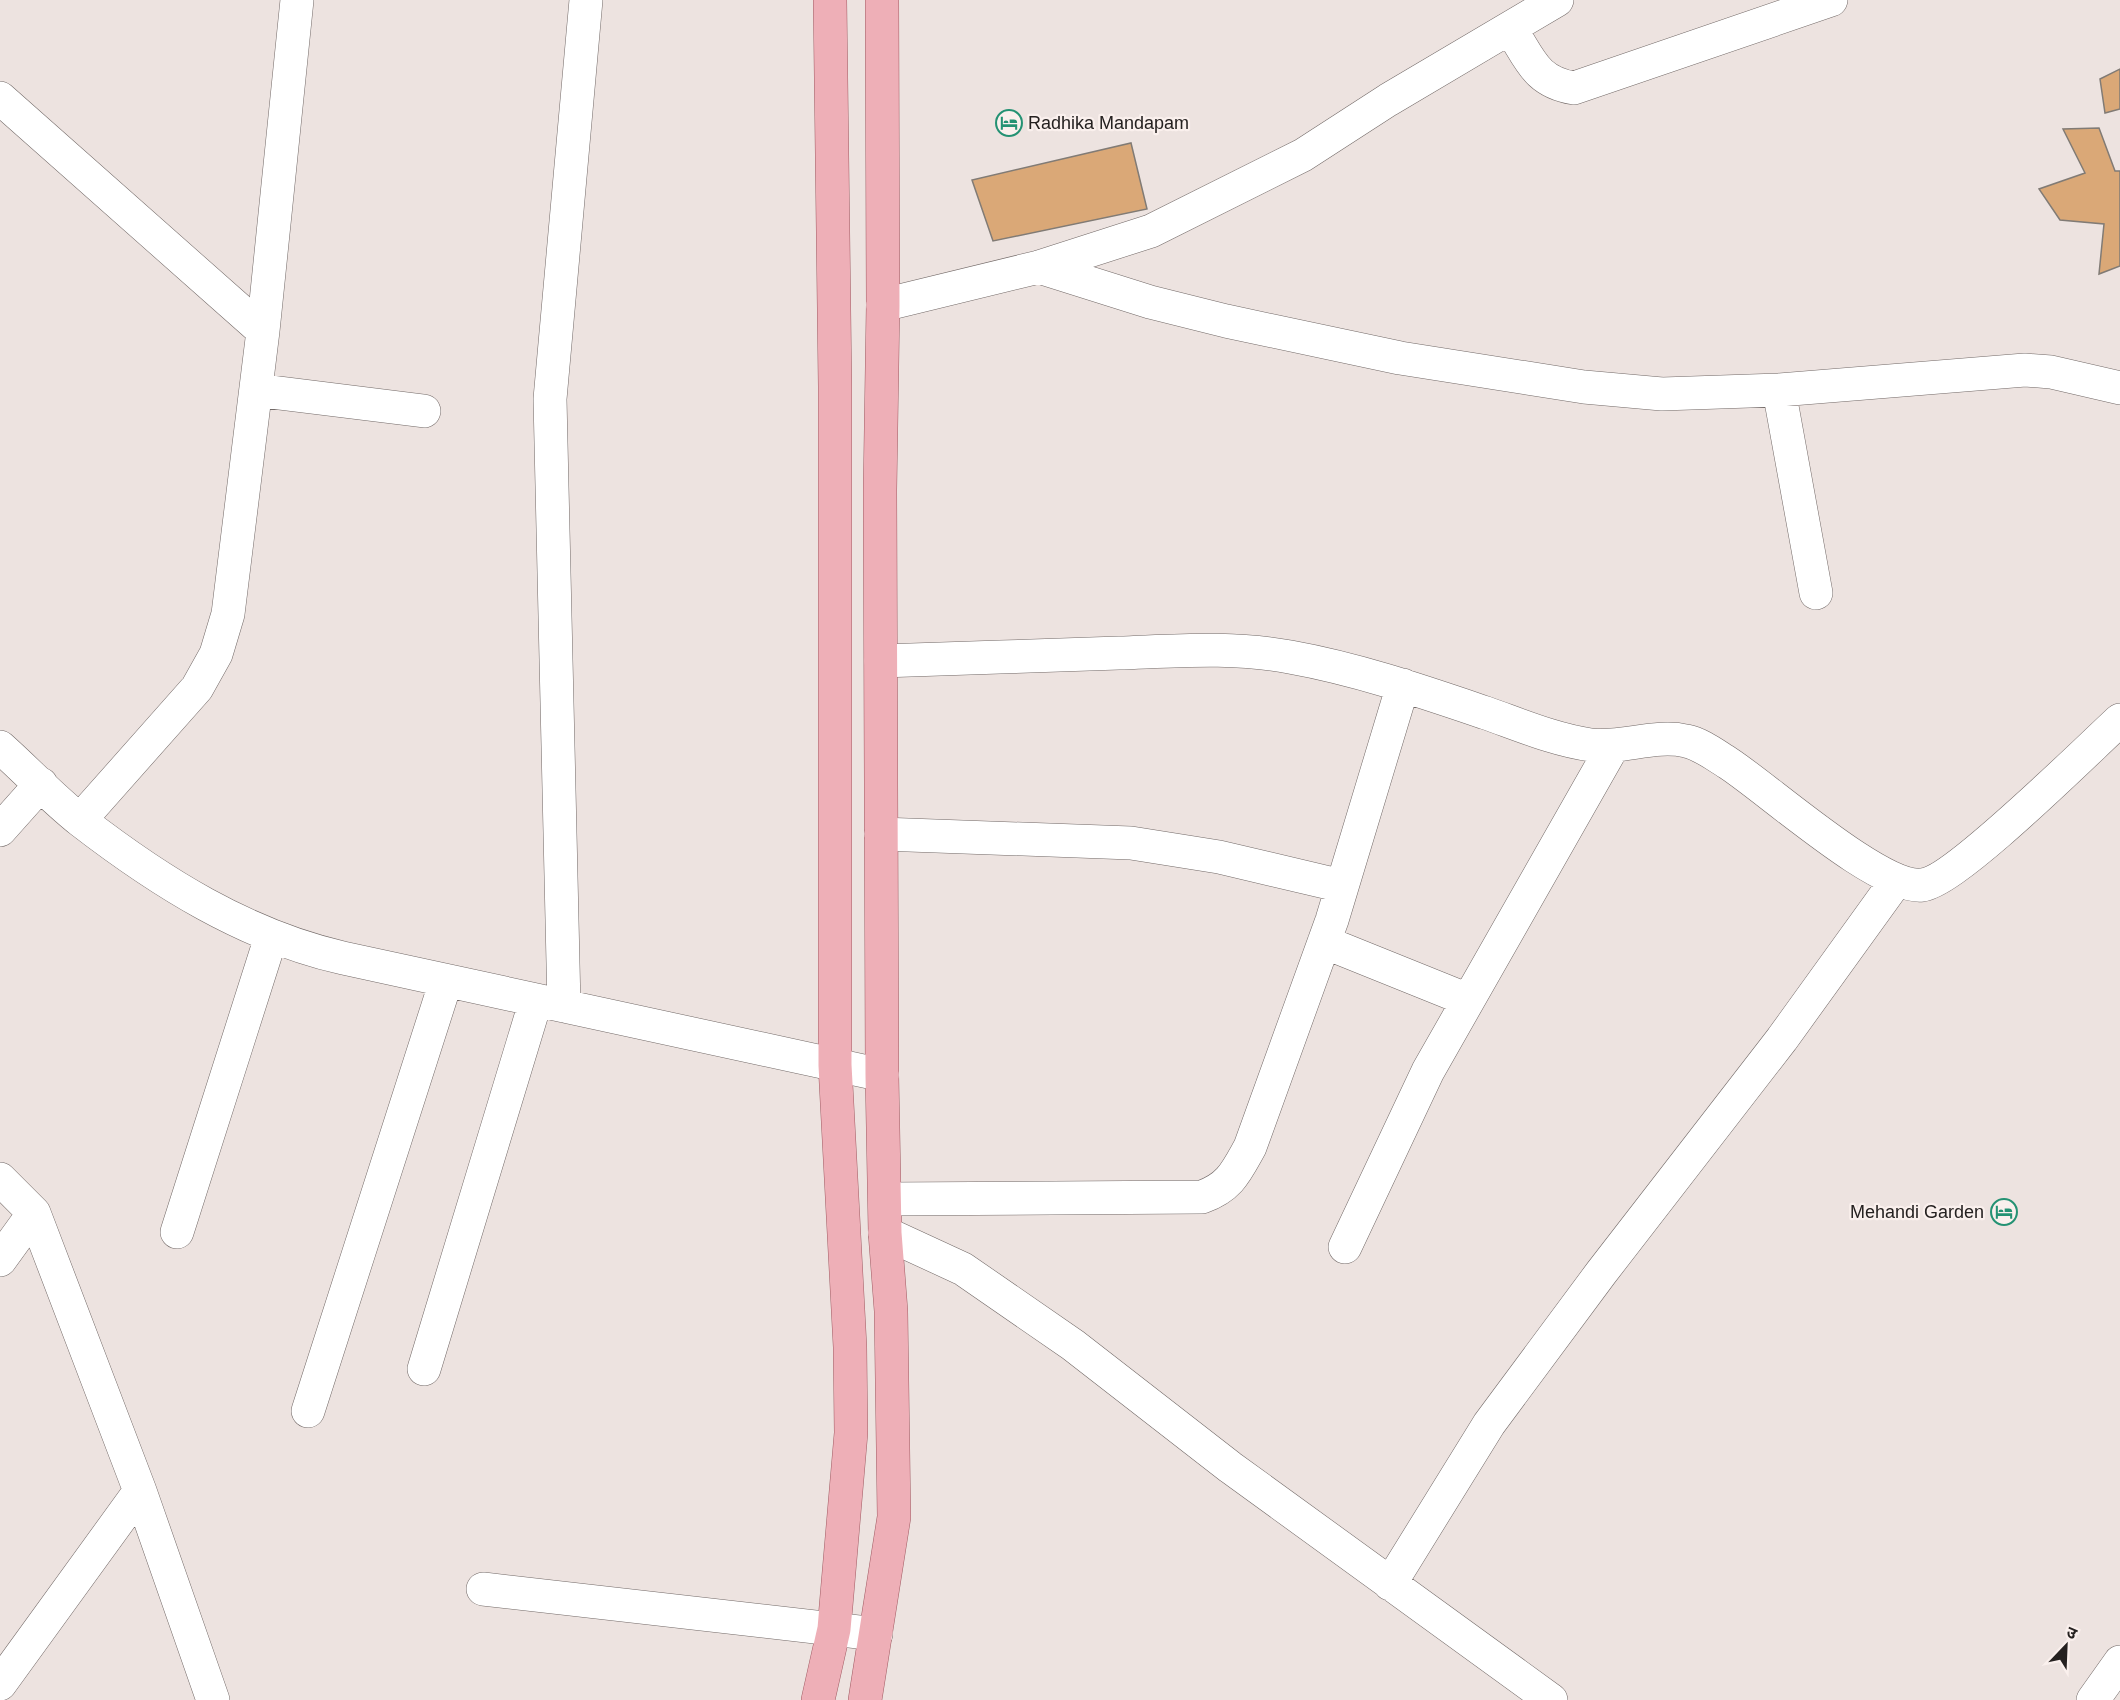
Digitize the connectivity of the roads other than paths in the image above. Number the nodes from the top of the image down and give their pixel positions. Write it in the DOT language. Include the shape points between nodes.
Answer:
graph roads {
  1 [pos="297,0"];
  2 [pos="586,0"];
  3 [pos="830,0"];
  4 [pos="882,0"];
  5 [pos="1557,0"];
  6 [pos="1831,0"];
  7 [pos="1510,28"];
  8 [pos="0,98"];
  9 [pos="1039,267"];
  10 [pos="883,305"];
  11 [pos="263,331"];
  12 [pos="2120,388"];
  13 [pos="256,390"];
  14 [pos="1779,390"];
  15 [pos="424,411"];
  16 [pos="1816,593"];
  17 [pos="881,661"];
  18 [pos="1403,685"];
  19 [pos="2120,720"];
  20 [pos="1612,746"];
  21 [pos="0,747"];
  22 [pos="41,784"];
  23 [pos="80,820"];
  24 [pos="0,830"];
  25 [pos="881,834"];
  26 [pos="1896,881"];
  27 [pos="1342,886"];
  28 [pos="271,937"];
  29 [pos="1324,942"];
  30 [pos="446,981"];
  31 [pos="1468,1000"];
  32 [pos="550,1003"];
  33 [pos="835,1065"];
  34 [pos="882,1075"];
  35 [pos="0,1179"];
  36 [pos="885,1199"];
  37 [pos="34,1213"];
  38 [pos="177,1232"];
  39 [pos="885,1233"];
  40 [pos="1346,1247"];
  41 [pos="0,1260"];
  42 [pos="424,1369"];
  43 [pos="308,1411"];
  44 [pos="140,1491"];
  45 [pos="1390,1584"];
  46 [pos="483,1588"];
  47 [pos="834,1629"];
  48 [pos="876,1634"];
  49 [pos="2120,1662"];
  50 [pos="0,1684"];
  51 [pos="213,1700"];
  52 [pos="818,1700"];
  53 [pos="865,1700"];
  54 [pos="1551,1700"];
  55 [pos="2093,1700"];
  1 -- 11 [label="street"];
  2 -- 32 [label="street" via="550,399"];
  3 -- 33 [label="main road" via="835,386"];
  4 -- 10 [label="main road"];
  5 -- 7 [label="street"];
  6 -- 7 [label="street" via="1574,88 1556,85 1542,76"];
  7 -- 9 [label="street" via="1303,155 1151,231"];
  8 -- 11 [label="street"];
  9 -- 10 [label="street"];
  9 -- 14 [label="street" via="1204,315 1471,370 1662,394"];
  10 -- 17 [label="main road"];
  11 -- 13 [label="street"];
  12 -- 14 [label="street" via="2025,370"];
  13 -- 15 [label="street"];
  13 -- 23 [label="street" via="228,614 216,654 184,705"];
  14 -- 16 [label="street"];
  17 -- 18 [label="street" via="1248,650 1332,665"];
  17 -- 25 [label="main road"];
  18 -- 20 [label="street" via="1556,737"];
  18 -- 27 [label="street"];
  19 -- 26 [label="street" via="1975,853 1941,879 1911,886"];
  20 -- 26 [label="street" via="1665,740 1686,741 1705,749 1866,864"];
  20 -- 31 [label="street"];
  21 -- 22 [label="street"];
  22 -- 23 [label="street"];
  22 -- 24 [label="street"];
  23 -- 28 [label="street" via="199,901"];
  25 -- 27 [label="street" via="1131,843 1219,857"];
  25 -- 34 [label="main road"];
  26 -- 45 [label="street" via="1782,1039 1489,1424"];
  27 -- 29 [label="street"];
  28 -- 30 [label="street" via="308,950"];
  28 -- 38 [label="street"];
  29 -- 31 [label="street"];
  29 -- 36 [label="street" via="1250,1147 1234,1176 1219,1191 1202,1197 1166,1199"];
  30 -- 32 [label="street"];
  30 -- 43 [label="street"];
  31 -- 40 [label="street" via="1428,1071"];
  32 -- 33 [label="street"];
  32 -- 42 [label="street"];
  33 -- 34 [label="street"];
  33 -- 47 [label="main road" via="851,1433"];
  34 -- 36 [label="main road"];
  35 -- 37 [label="street"];
  36 -- 39 [label="main road"];
  37 -- 41 [label="street"];
  37 -- 44 [label="street"];
  39 -- 45 [label="street" via="963,1269 1063,1338"];
  39 -- 48 [label="main road" via="891,1311 894,1517"];
  44 -- 50 [label="street"];
  44 -- 51 [label="street"];
  45 -- 54 [label="street"];
  46 -- 47 [label="street"];
  47 -- 48 [label="street"];
  47 -- 52 [label="main road"];
  48 -- 53 [label="main road"];
  49 -- 55 [label="street"];
}
